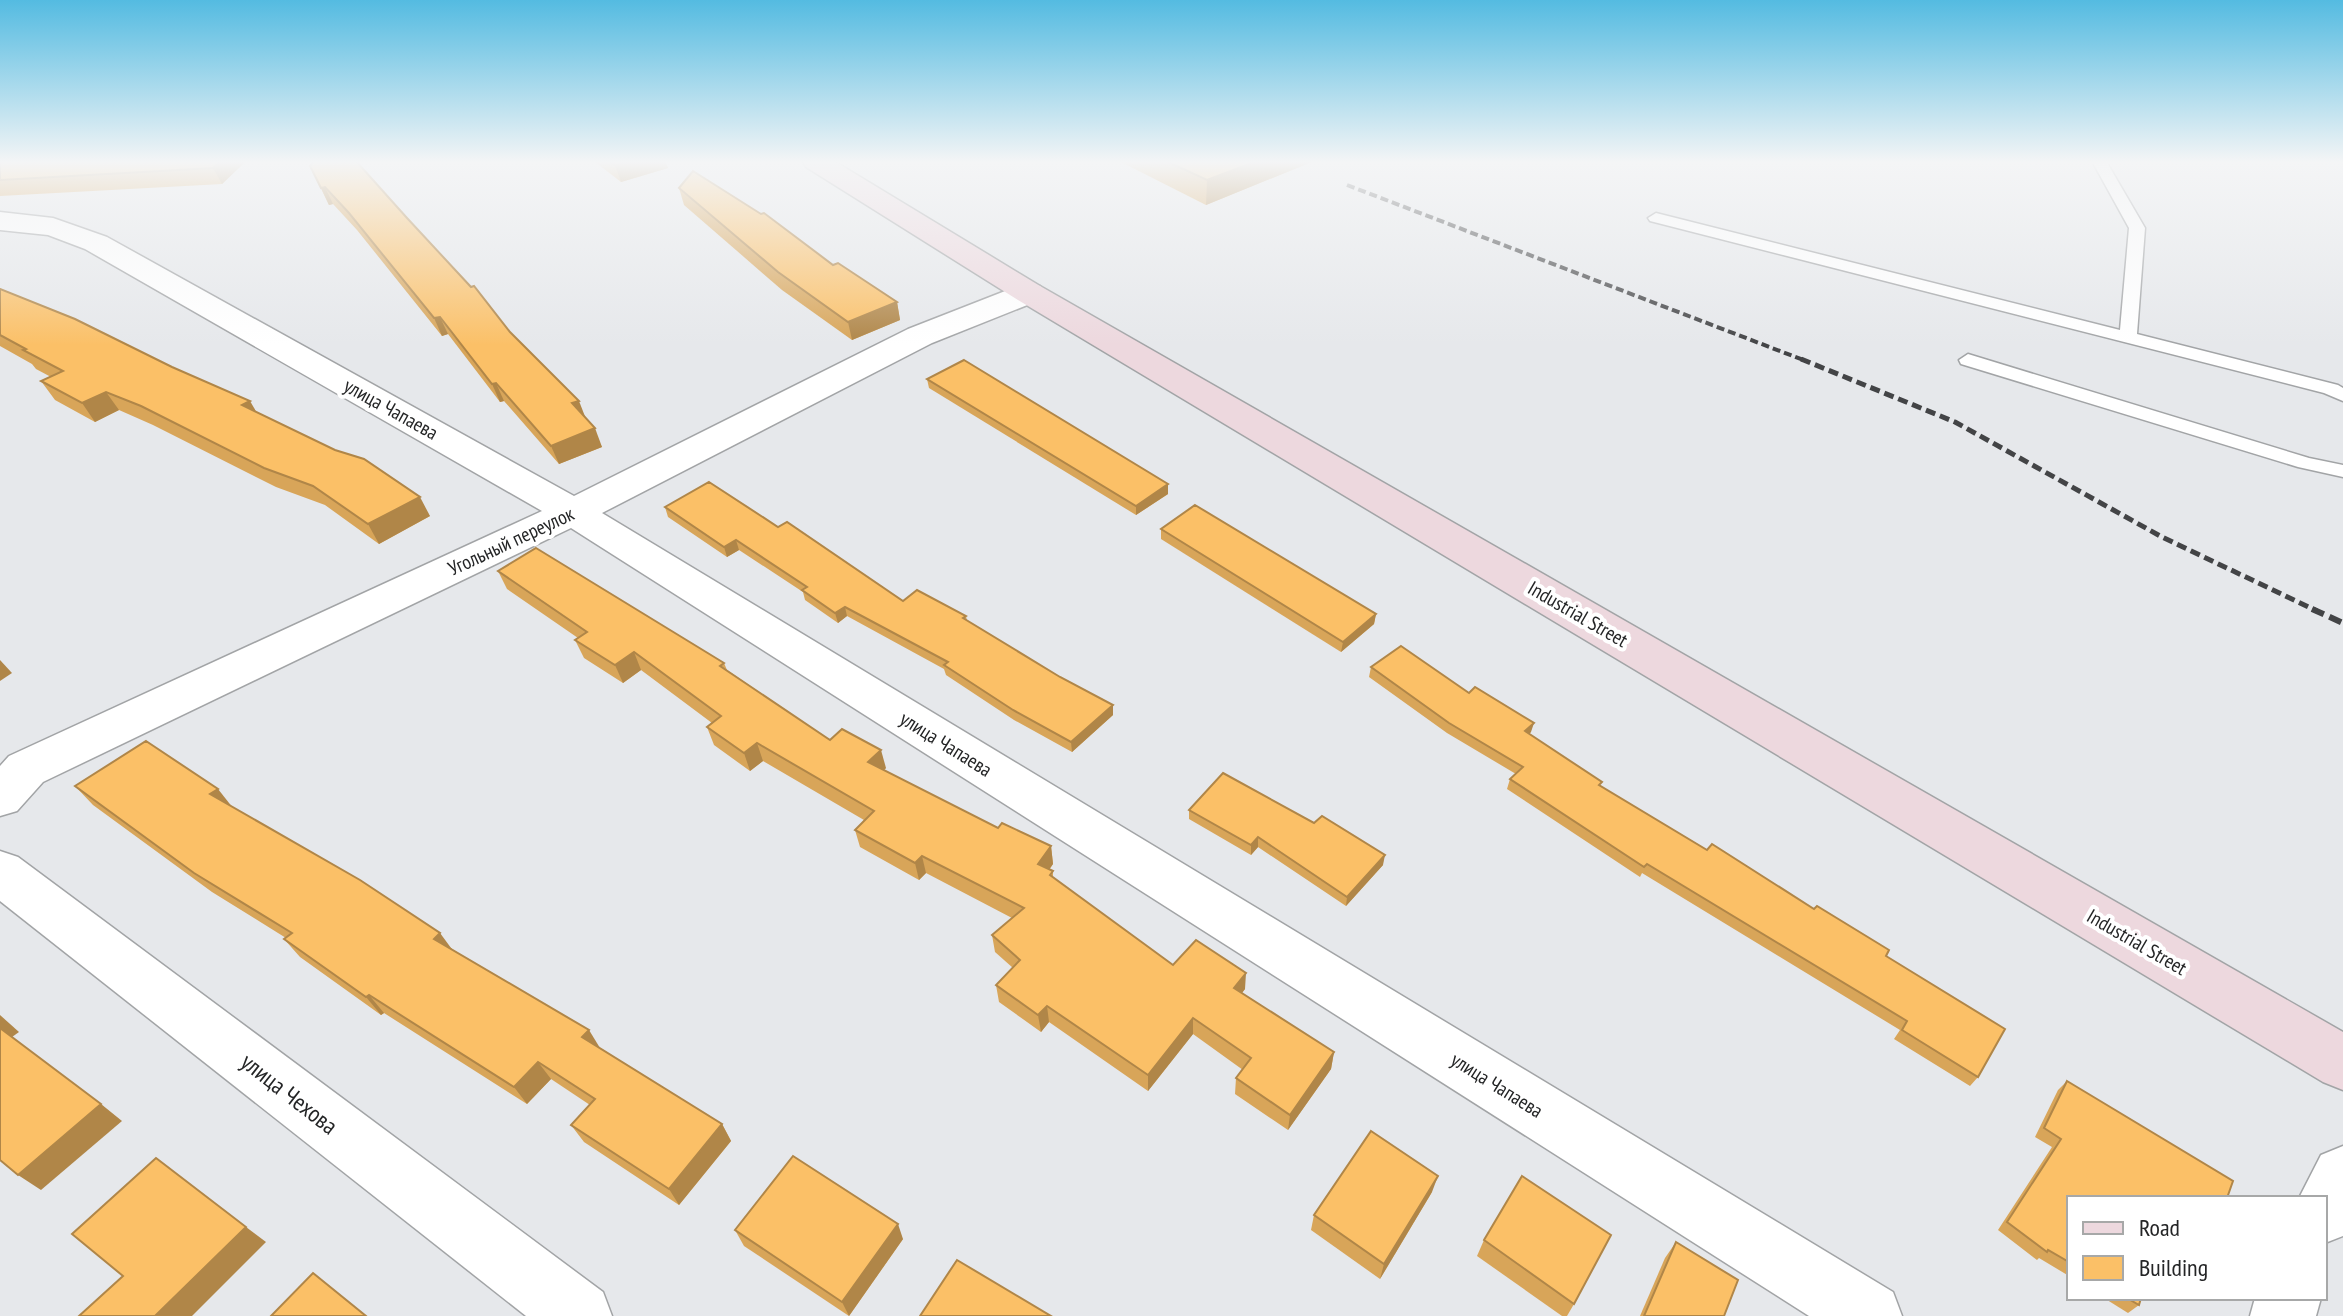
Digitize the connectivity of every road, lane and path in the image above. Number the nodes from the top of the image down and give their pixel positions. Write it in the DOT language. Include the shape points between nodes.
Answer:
graph roads {
  1 [pos="12,222"];
  2 [pos="915,222"];
  3 [pos="1674,222"];
  4 [pos="2134,222"];
  5 [pos="1029,293"];
  6 [pos="2128,337"];
  7 [pos="1968,360"];
  8 [pos="2343,395"];
  9 [pos="2343,471"];
  10 [pos="573,512"];
  11 [pos="0,797"];
  12 [pos="0,872"];
  13 [pos="2343,1063"];
  14 [pos="2343,1177"];
  15 [pos="2327,1208"];
  16 [pos="579,1316"];
  17 [pos="1869,1316"];
  1 -- 10 [label="street, улица Чапаева" via="53,227 96,243"];
  2 -- 5 [label="street, Industrial Street"];
  3 -- 6 [label="lane"];
  4 -- 6 [label="lane"];
  5 -- 10 [label="street, Угольный переулок" via="920,336"];
  5 -- 13 [label="street, Industrial Street"];
  6 -- 8 [label="lane"];
  7 -- 9 [label="lane"];
  10 -- 11 [label="street, Угольный переулок" via="26,769"];
  10 -- 17 [label="street, улица Чапаева"];
  12 -- 16 [label="street, улица Чехова"];
  14 -- 15 [label="street"];
}
